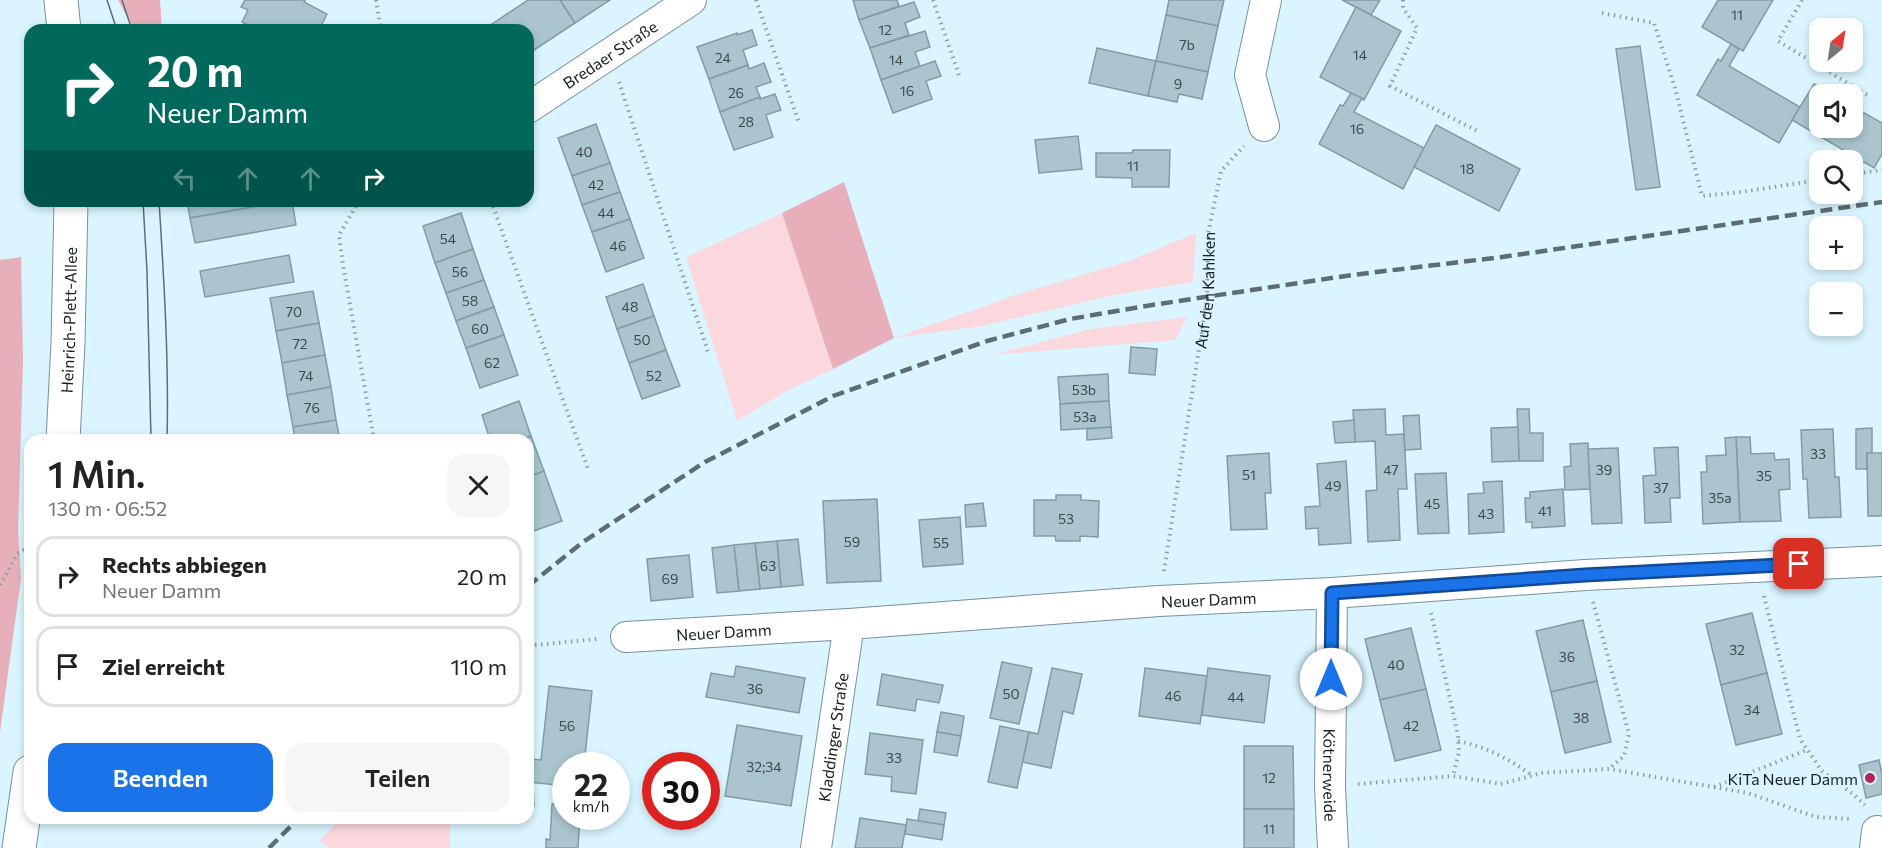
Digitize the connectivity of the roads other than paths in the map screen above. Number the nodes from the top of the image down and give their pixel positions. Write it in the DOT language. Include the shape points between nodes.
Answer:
graph roads {
  1 [pos="61,0"];
  2 [pos="691,0"];
  3 [pos="1266,0"];
  4 [pos="63,24"];
  5 [pos="534,104"];
  6 [pos="1264,126"];
  7 [pos="71,207"];
  8 [pos="63,434"];
  9 [pos="1882,561"];
  10 [pos="1332,593"];
  11 [pos="849,624"];
  12 [pos="626,637"];
  13 [pos="24,813"];
  14 [pos="19,848"];
  15 [pos="816,848"];
  16 [pos="1333,848"];
  1 -- 4 [label="main road"];
  2 -- 5 [label="street, Bredaer Straße"];
  3 -- 6 [label="street" via="1250,75"];
  7 -- 8 [label="main road, Heinrich-Plett-Allee"];
  9 -- 10 [label="street, Neuer Damm" via="1585,575"];
  10 -- 11 [label="street, Neuer Damm" via="1160,601"];
  10 -- 16 [label="street, Kötnerweide"];
  11 -- 12 [label="street, Neuer Damm"];
  11 -- 15 [label="street, Kladdinger Straße"];
  13 -- 14 [label="main road"];
}
